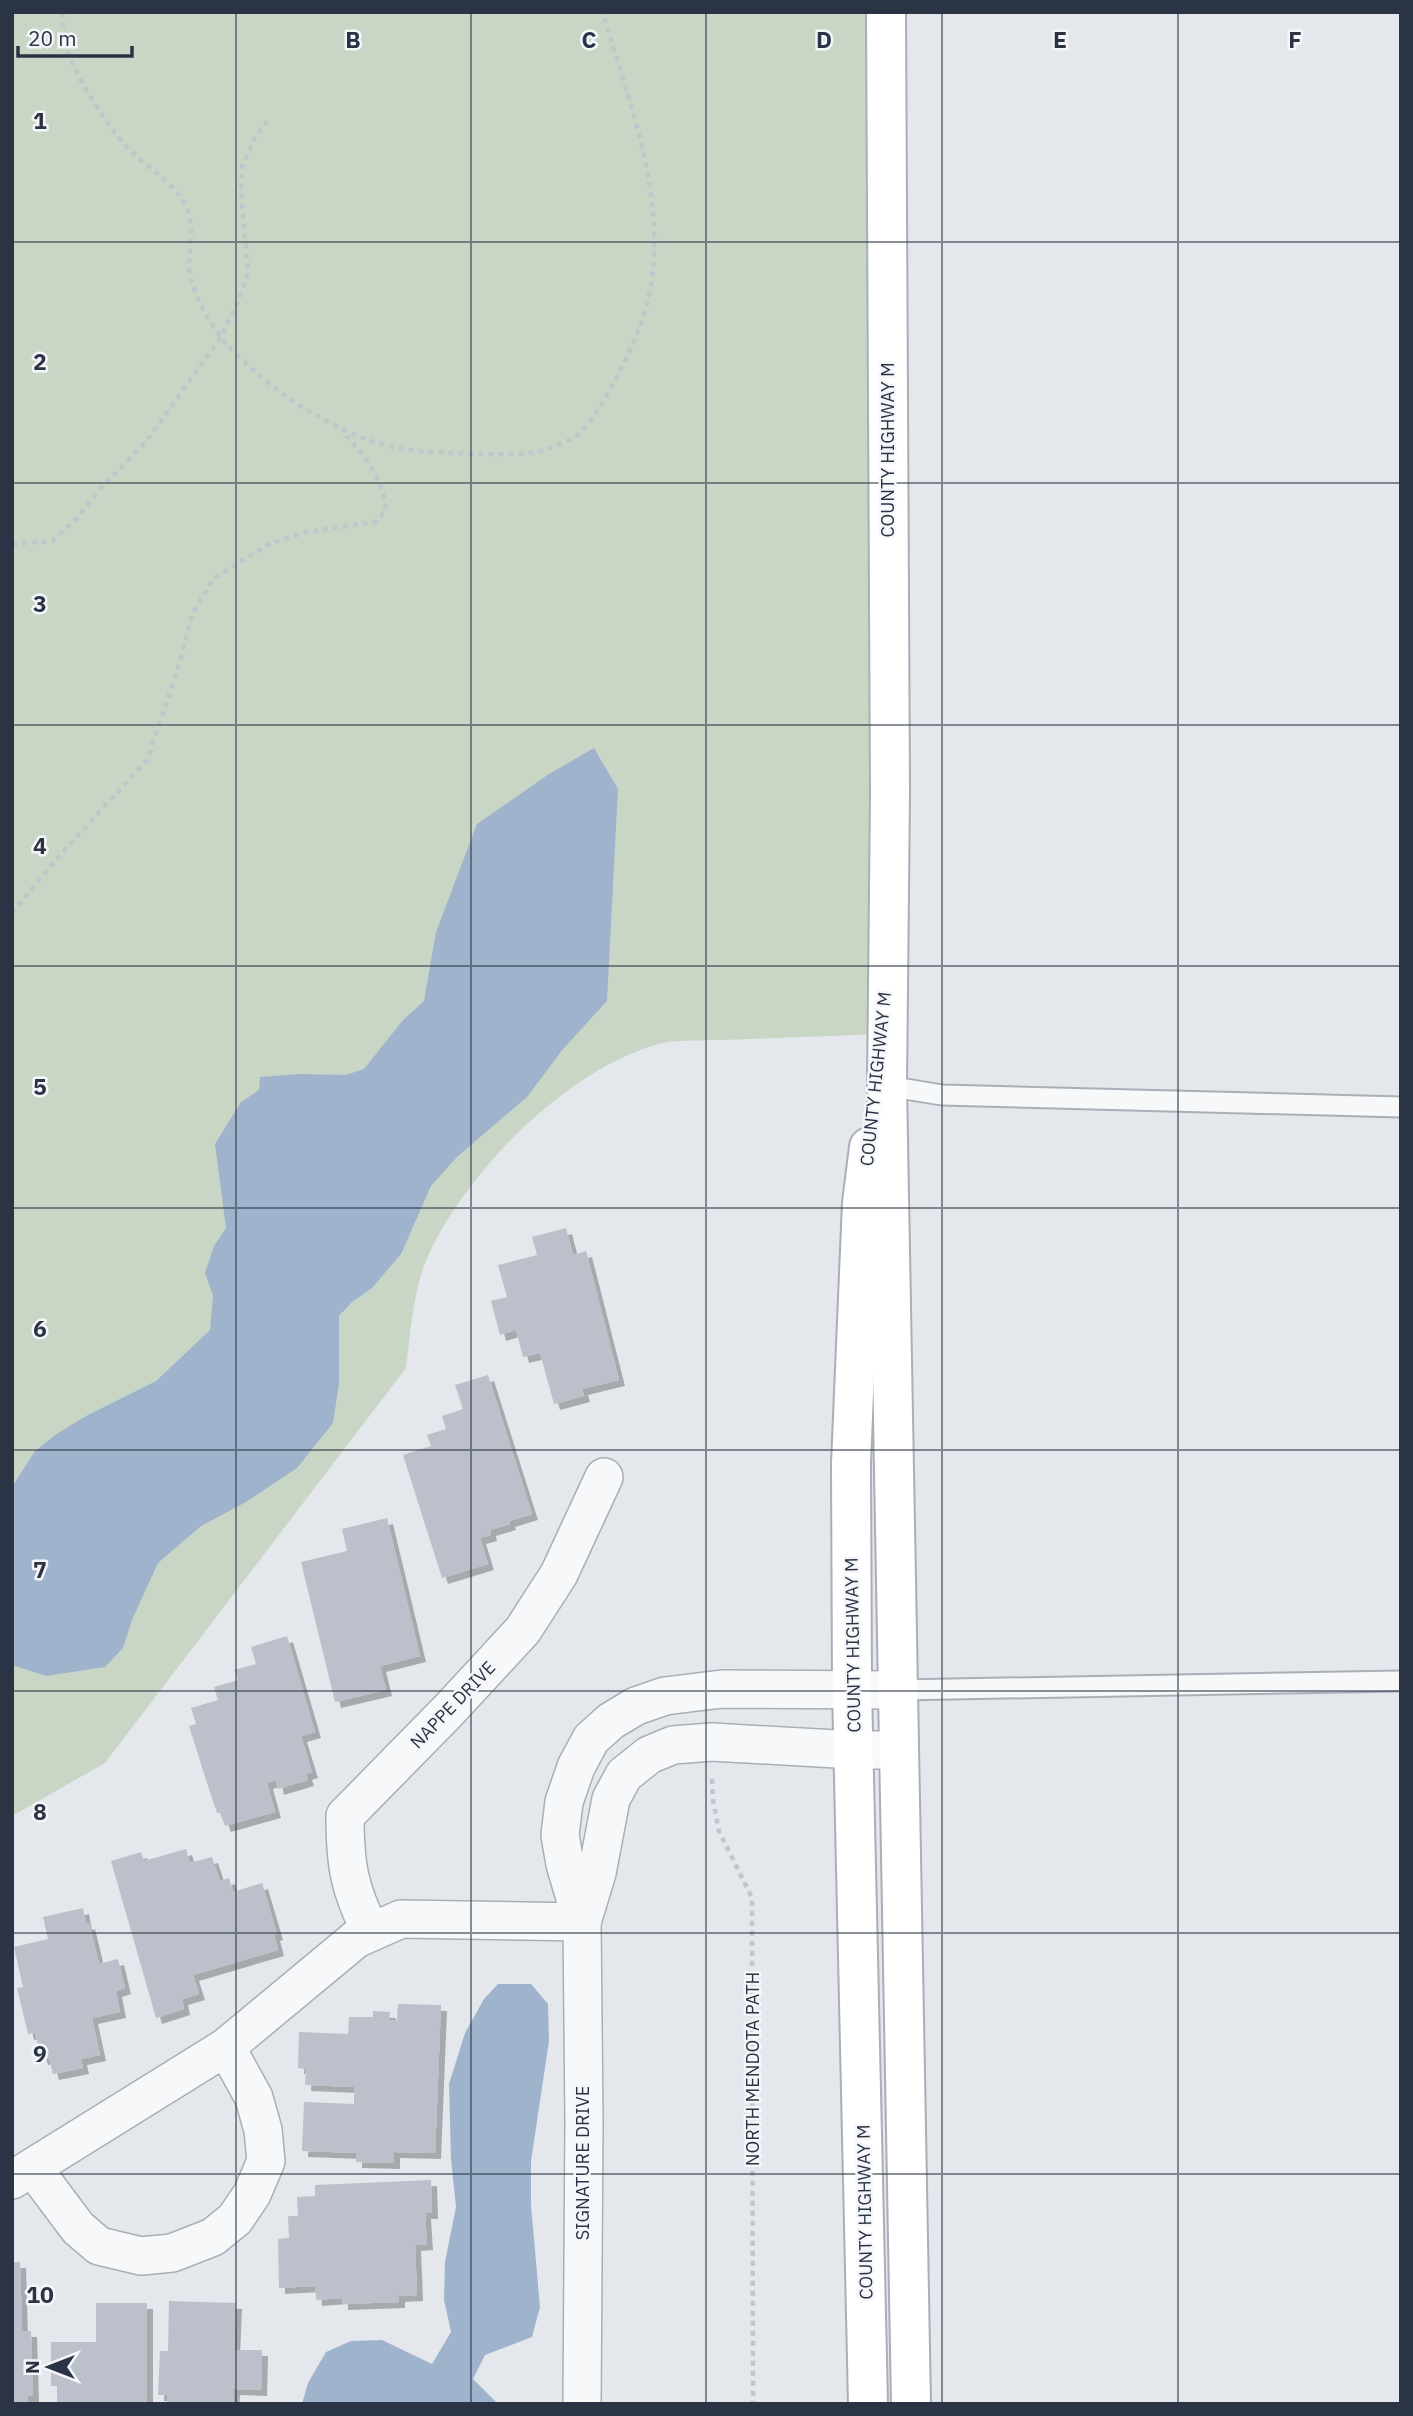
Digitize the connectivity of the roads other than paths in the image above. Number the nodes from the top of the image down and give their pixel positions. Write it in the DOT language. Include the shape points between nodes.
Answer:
graph roads {
  1 [pos="886,12"];
  2 [pos="889,887"];
  3 [pos="887,1086"];
  4 [pos="1401,1107"];
  5 [pos="604,1477"];
  6 [pos="1401,1681"];
  7 [pos="852,1688"];
  8 [pos="898,1690"];
  9 [pos="665,1696"];
  10 [pos="673,1745"];
  11 [pos="854,1750"];
  12 [pos="899,1750"];
  13 [pos="582,1922"];
  14 [pos="371,1932"];
  15 [pos="226,2047"];
  16 [pos="22,2174"];
  17 [pos="582,2404"];
  18 [pos="868,2404"];
  19 [pos="911,2404"];
  1 -- 2 [label="main road, COUNTY HIGHWAY M"];
  2 -- 3 [label="main road, COUNTY HIGHWAY M"];
  2 -- 7 [label="main road, COUNTY HIGHWAY M" via="884,1034 862,1203 851,1464"];
  3 -- 4 [label="lane" via="942,1095"];
  3 -- 8 [label="main road, COUNTY HIGHWAY M"];
  5 -- 14 [label="street, NAPPE DRIVE" via="559,1574 523,1630 345,1816 349,1878"];
  6 -- 8 [label="lane"];
  7 -- 8 [label="street, SIGNATURE DRIVE"];
  7 -- 9 [label="street, SIGNATURE DRIVE" via="722,1689"];
  7 -- 11 [label="main road, COUNTY HIGHWAY M"];
  8 -- 12 [label="main road, COUNTY HIGHWAY M"];
  9 -- 10 [label="street"];
  9 -- 13 [label="street, SIGNATURE DRIVE" via="611,1721 591,1739 576,1768 564,1802 560,1835"];
  10 -- 11 [label="street, SIGNATURE DRIVE" via="712,1742"];
  10 -- 13 [label="street, SIGNATURE DRIVE" via="649,1755 624,1775 611,1799"];
  11 -- 12 [label="street, SIGNATURE DRIVE"];
  11 -- 18 [label="main road, COUNTY HIGHWAY M"];
  12 -- 19 [label="main road, COUNTY HIGHWAY M"];
  13 -- 14 [label="street" via="401,1919"];
  13 -- 17 [label="street, SIGNATURE DRIVE"];
  14 -- 15 [label="street" via="356,1939"];
  15 -- 16 [label="street"];
  15 -- 16 [label="street" via="254,2098 265,2161 252,2194 235,2219 213,2237 172,2253 141,2256 99,2246"];
}
